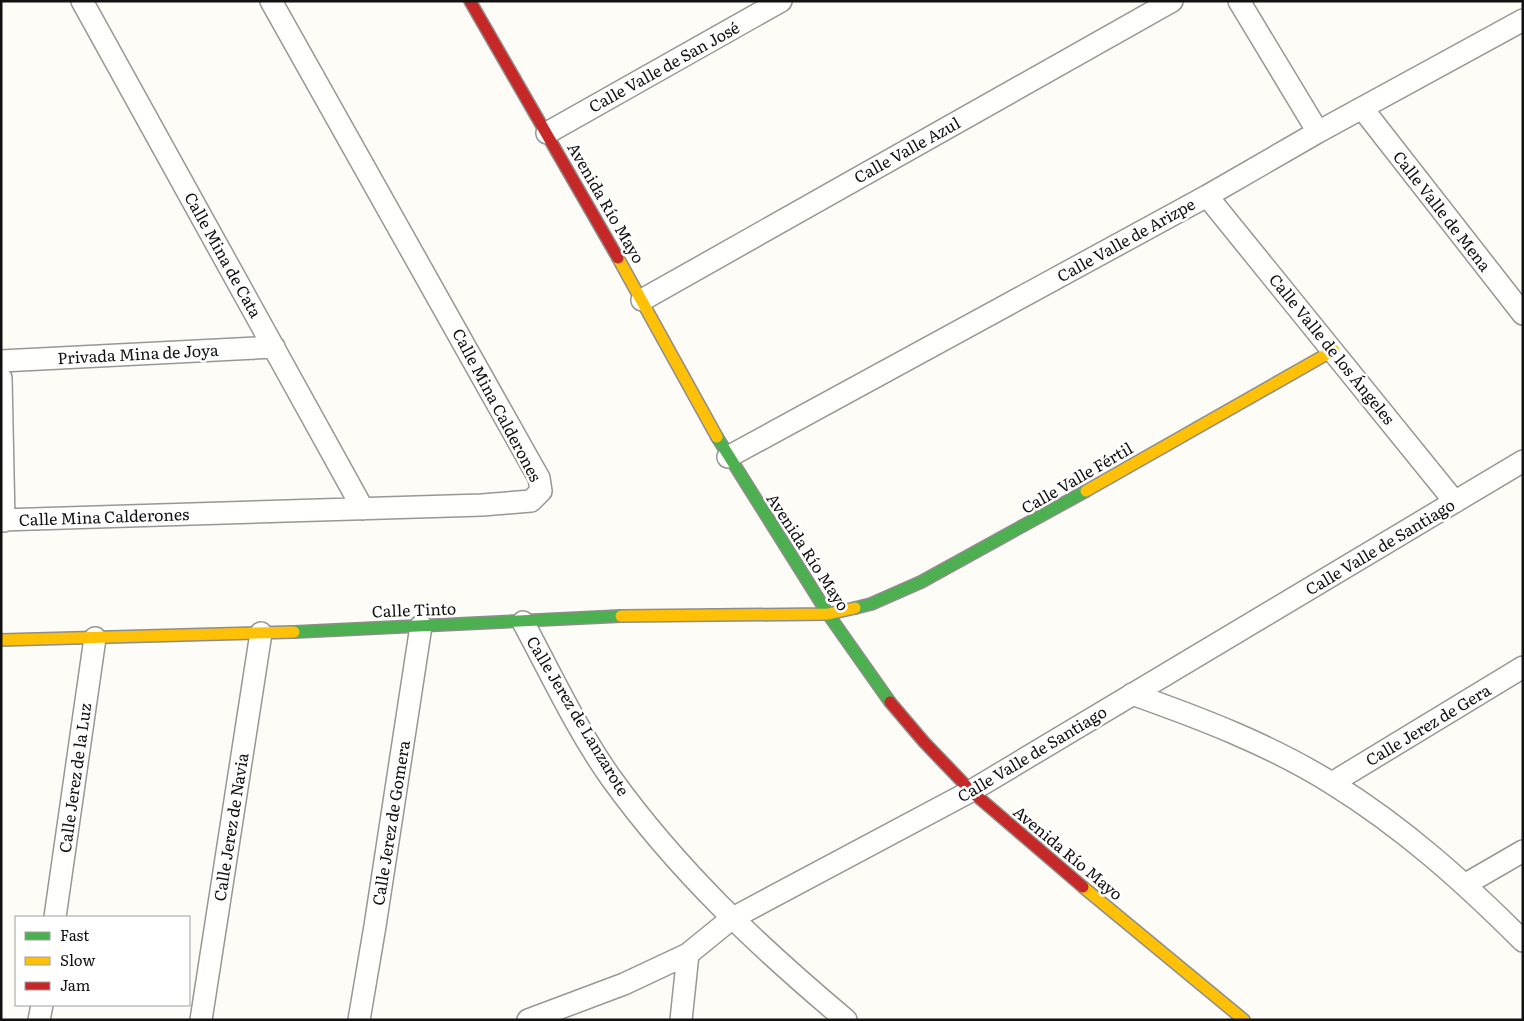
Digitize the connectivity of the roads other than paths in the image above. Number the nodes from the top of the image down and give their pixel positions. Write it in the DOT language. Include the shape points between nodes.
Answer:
graph roads {
  1 [pos="82,1"];
  2 [pos="271,1"];
  3 [pos="470,1"];
  4 [pos="781,1"];
  5 [pos="1172,1"];
  6 [pos="1239,1"];
  7 [pos="1523,20"];
  8 [pos="1362,108"];
  9 [pos="1318,132"];
  10 [pos="547,133"];
  11 [pos="1207,196"];
  12 [pos="642,300"];
  13 [pos="1523,314"];
  14 [pos="274,347"];
  15 [pos="1334,350"];
  16 [pos="1,361"];
  17 [pos="1,378"];
  18 [pos="728,457"];
  19 [pos="1523,461"];
  20 [pos="1455,502"];
  21 [pos="363,508"];
  22 [pos="3,520"];
  23 [pos="828,614"];
  24 [pos="523,622"];
  25 [pos="421,626"];
  26 [pos="262,633"];
  27 [pos="95,638"];
  28 [pos="1,640"];
  29 [pos="1523,667"];
  30 [pos="1132,694"];
  31 [pos="1332,783"];
  32 [pos="971,791"];
  33 [pos="1523,851"];
  34 [pos="1466,884"];
  35 [pos="55,916"];
  36 [pos="731,919"];
  37 [pos="1523,941"];
  38 [pos="688,954"];
  39 [pos="42,1006"];
  40 [pos="39,1020"];
  41 [pos="201,1020"];
  42 [pos="359,1020"];
  43 [pos="528,1020"];
  44 [pos="681,1020"];
  45 [pos="846,1020"];
  46 [pos="1244,1020"];
  1 -- 14 [label="street, Calle Mina de Cata"];
  2 -- 21 [label="street, Calle Mina Calderones" via="541,485 541,491 531,501"];
  3 -- 10 [label="street, Avenida Río Mayo"];
  4 -- 10 [label="street, Calle Valle de San José"];
  5 -- 12 [label="street, Calle Valle Azul"];
  6 -- 9 [label="street"];
  7 -- 8 [label="street, Calle Valle de Arizpe"];
  8 -- 9 [label="street, Calle Valle de Arizpe"];
  8 -- 13 [label="street, Calle Valle de Mena"];
  9 -- 11 [label="street, Calle Valle de Arizpe"];
  10 -- 12 [label="street, Avenida Río Mayo"];
  11 -- 15 [label="street, Calle Valle de los Ángeles"];
  11 -- 18 [label="street, Calle Valle de Arizpe"];
  12 -- 18 [label="street, Avenida Río Mayo"];
  14 -- 16 [label="street, Privada Mina de Joya"];
  14 -- 21 [label="street, Calle Mina de Cata"];
  15 -- 20 [label="street, Calle Valle de los Ángeles"];
  15 -- 23 [label="street, Calle Valle Fértil" via="921,582 871,604"];
  17 -- 22 [label="street"];
  18 -- 23 [label="street, Avenida Río Mayo"];
  19 -- 20 [label="street, Calle Valle de Santiago"];
  20 -- 30 [label="street, Calle Valle de Santiago"];
  21 -- 22 [label="street, Calle Mina Calderones"];
  23 -- 24 [label="street, Calle Tinto" via="621,616"];
  23 -- 32 [label="street, Avenida Río Mayo" via="877,686"];
  24 -- 25 [label="street, Calle Tinto"];
  24 -- 36 [label="street, Calle Jerez de Lanzarote" via="610,776 665,849"];
  25 -- 26 [label="street, Calle Tinto"];
  25 -- 42 [label="street, Calle Jerez de Gomera"];
  26 -- 27 [label="street, Calle Tinto"];
  26 -- 41 [label="street, Calle Jerez de Navia"];
  27 -- 28 [label="street, Calle Tinto"];
  27 -- 35 [label="street, Calle Jerez de la Luz"];
  29 -- 31 [label="street, Calle Jerez de Gera"];
  30 -- 31 [label="street" via="1260,745"];
  30 -- 32 [label="street, Calle Valle de Santiago"];
  31 -- 34 [label="street" via="1402,832"];
  32 -- 36 [label="street, Calle Valle de Santiago"];
  32 -- 46 [label="street, Avenida Río Mayo" via="1032,846"];
  33 -- 34 [label="street"];
  34 -- 37 [label="street"];
  36 -- 38 [label="street, Calle Valle de Santiago"];
  36 -- 45 [label="street, Calle Jerez de Lanzarote"];
  38 -- 43 [label="street, Calle Valle de Santiago" via="624,984"];
  38 -- 44 [label="street"];
  39 -- 40 [label="street"];
}
